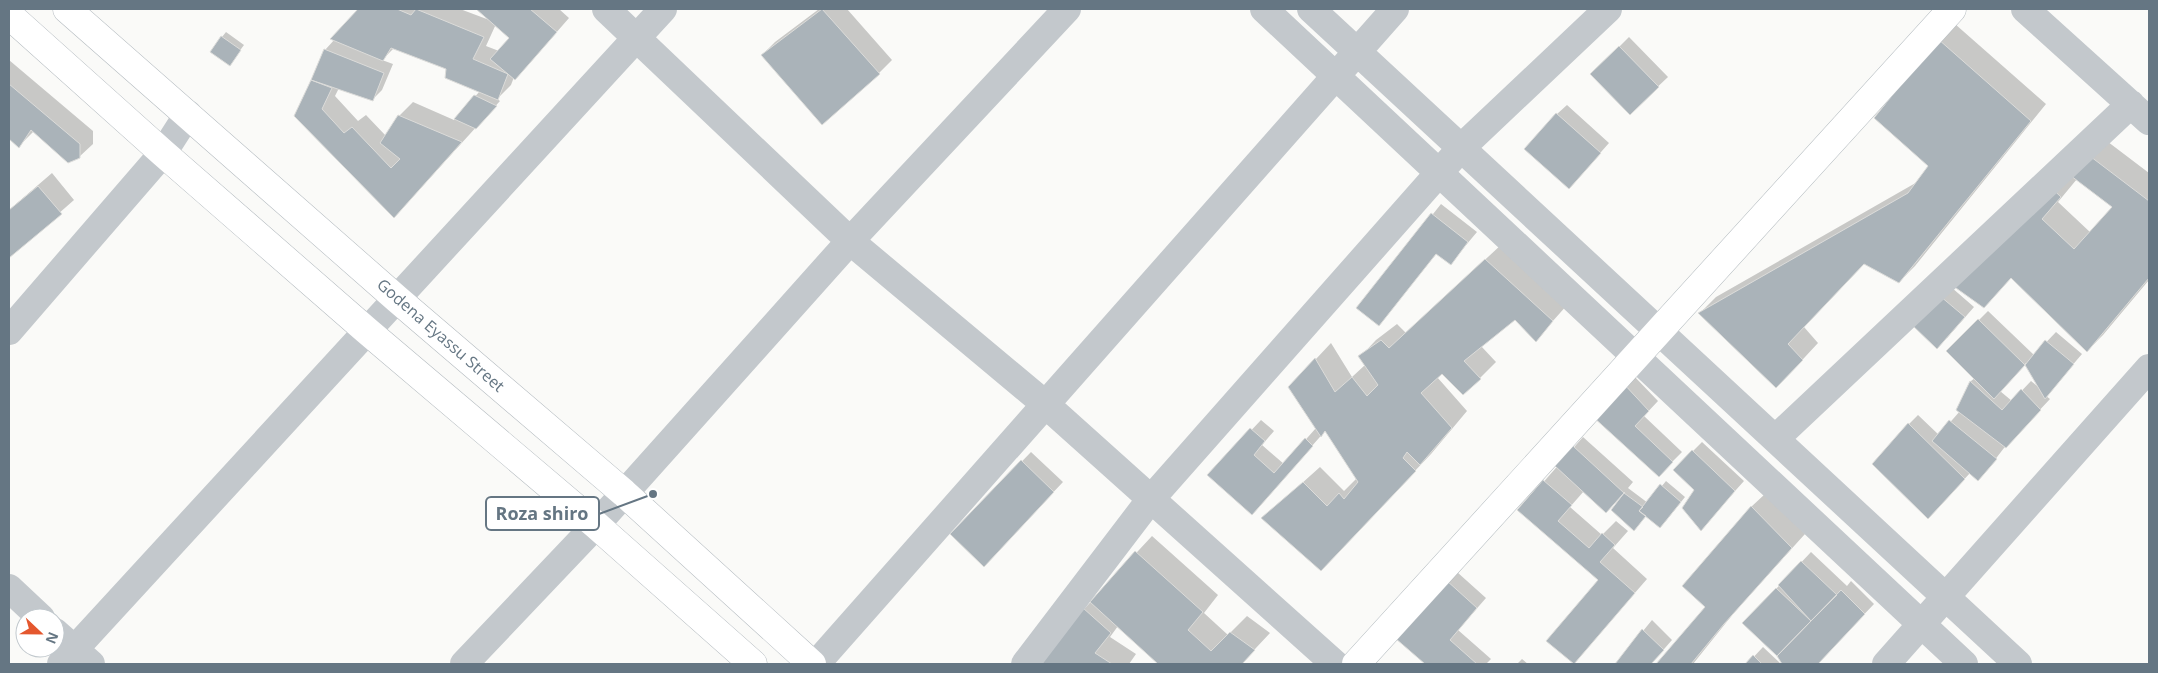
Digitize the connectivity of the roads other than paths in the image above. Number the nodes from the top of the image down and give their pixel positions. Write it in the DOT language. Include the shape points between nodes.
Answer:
graph roads {
  1 [pos="67,9"];
  2 [pos="606,9"];
  3 [pos="663,9"];
  4 [pos="1067,9"];
  5 [pos="1264,9"];
  6 [pos="1311,9"];
  7 [pos="1395,9"];
  8 [pos="1608,9"];
  9 [pos="1952,9"];
  10 [pos="2025,9"];
  11 [pos="9,16"];
  12 [pos="636,38"];
  13 [pos="1357,51"];
  14 [pos="1336,76"];
  15 [pos="2140,112"];
  16 [pos="188,114"];
  17 [pos="1461,148"];
  18 [pos="163,153"];
  19 [pos="1439,174"];
  20 [pos="850,241"];
  21 [pos="397,299"];
  22 [pos="366,330"];
  23 [pos="9,331"];
  24 [pos="1659,332"];
  25 [pos="1635,357"];
  26 [pos="2149,368"];
  27 [pos="1045,404"];
  28 [pos="1775,439"];
  29 [pos="624,493"];
  30 [pos="1150,500"];
  31 [pos="596,525"];
  32 [pos="9,588"];
  33 [pos="1945,598"];
  34 [pos="30,608"];
  35 [pos="1921,624"];
  36 [pos="70,652"];
  37 [pos="464,664"];
  38 [pos="752,664"];
  39 [pos="814,664"];
  40 [pos="1026,664"];
  41 [pos="1335,664"];
  42 [pos="1356,664"];
  43 [pos="1886,664"];
  44 [pos="1964,664"];
  45 [pos="2018,664"];
  1 -- 16 [label="street, Godena Eyassu Street"];
  2 -- 12 [label="street"];
  3 -- 12 [label="street"];
  4 -- 20 [label="street"];
  5 -- 14 [label="street"];
  6 -- 13 [label="street"];
  7 -- 13 [label="street"];
  8 -- 17 [label="street"];
  9 -- 24 [label="street"];
  10 -- 15 [label="street"];
  11 -- 18 [label="street"];
  12 -- 20 [label="street"];
  12 -- 21 [label="street"];
  13 -- 14 [label="street"];
  13 -- 17 [label="street"];
  14 -- 19 [label="street"];
  14 -- 27 [label="street"];
  15 -- 28 [label="street"];
  16 -- 18 [label="street"];
  16 -- 21 [label="street, Godena Eyassu Street"];
  17 -- 19 [label="street"];
  17 -- 24 [label="street"];
  18 -- 22 [label="street"];
  18 -- 23 [label="street"];
  19 -- 25 [label="street"];
  19 -- 30 [label="street"];
  20 -- 27 [label="street"];
  20 -- 29 [label="street"];
  21 -- 22 [label="street"];
  21 -- 29 [label="street, Godena Eyassu Street"];
  22 -- 31 [label="street"];
  22 -- 36 [label="street"];
  24 -- 25 [label="street"];
  24 -- 28 [label="street"];
  25 -- 35 [label="street"];
  25 -- 42 [label="street"];
  26 -- 33 [label="street"];
  27 -- 30 [label="street"];
  27 -- 39 [label="street"];
  28 -- 33 [label="street"];
  29 -- 31 [label="street"];
  29 -- 39 [label="street, Godena Eyassu Street"];
  30 -- 40 [label="street"];
  30 -- 41 [label="street"];
  31 -- 37 [label="street"];
  31 -- 38 [label="street"];
  32 -- 34 [label="street"];
  33 -- 35 [label="street"];
  33 -- 45 [label="street"];
  35 -- 43 [label="street"];
  35 -- 44 [label="street"];
}
